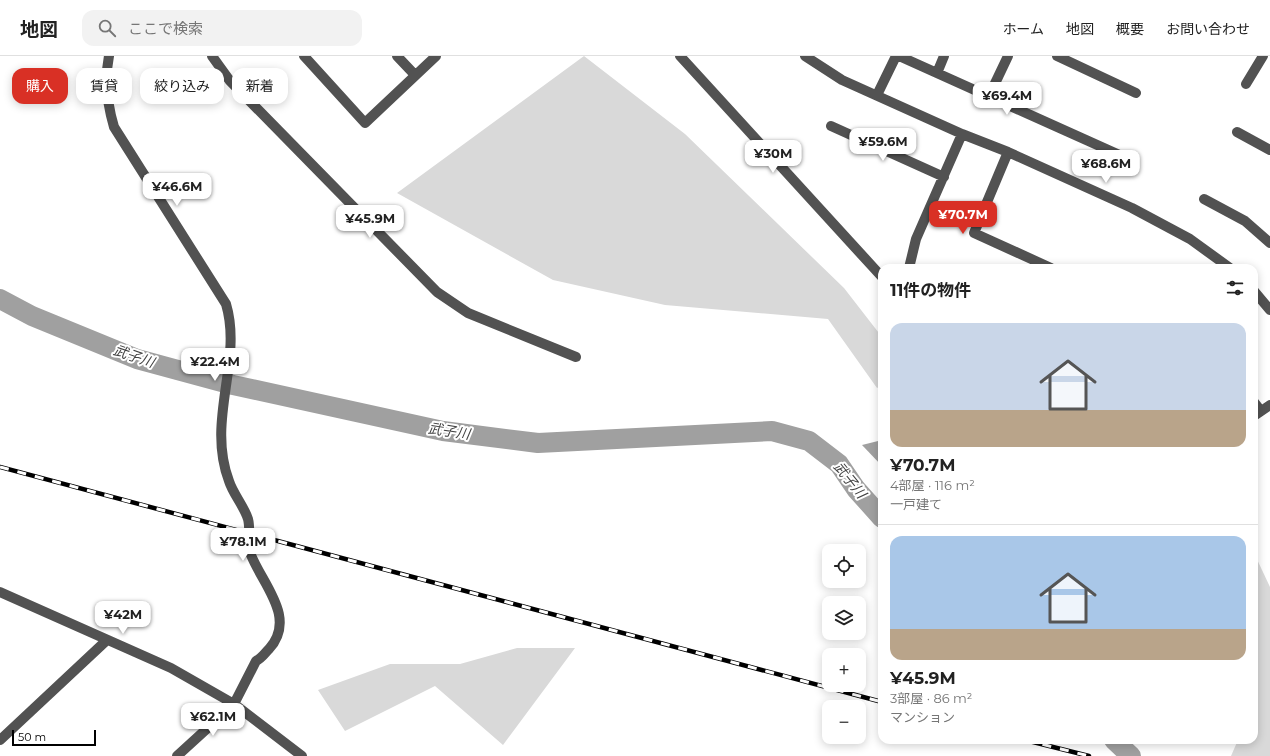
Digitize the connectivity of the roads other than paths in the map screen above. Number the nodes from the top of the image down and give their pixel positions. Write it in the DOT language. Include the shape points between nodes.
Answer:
graph roads {
  1 [pos="109,56"];
  2 [pos="212,56"];
  3 [pos="304,56"];
  4 [pos="397,56"];
  5 [pos="436,56"];
  6 [pos="680,56"];
  7 [pos="805,56"];
  8 [pos="896,56"];
  9 [pos="899,56"];
  10 [pos="944,56"];
  11 [pos="1008,56"];
  12 [pos="1057,56"];
  13 [pos="1263,56"];
  14 [pos="937,73"];
  15 [pos="415,75"];
  16 [pos="1246,84"];
  17 [pos="1136,93"];
  18 [pos="877,95"];
  19 [pos="989,96"];
  20 [pos="831,126"];
  21 [pos="1237,132"];
  22 [pos="962,134"];
  23 [pos="1270,150"];
  24 [pos="1008,152"];
  25 [pos="1124,157"];
  26 [pos="944,177"];
  27 [pos="1204,198"];
  28 [pos="1270,243"];
  29 [pos="910,264"];
  30 [pos="1041,264"];
  31 [pos="1224,264"];
  32 [pos="878,273"];
  33 [pos="1258,296"];
  34 [pos="1270,310"];
  35 [pos="576,357"];
  36 [pos="1270,404"];
  37 [pos="1258,413"];
  38 [pos="0,592"];
  39 [pos="107,640"];
  40 [pos="234,704"];
  41 [pos="0,740"];
  42 [pos="177,756"];
  43 [pos="302,756"];
  1 -- 40 [label="street" via="106,68 106,99 114,127 226,304 229,314 229,353 220,446 229,482 248,518 251,554 280,615 279,633 273,645 256,661"];
  2 -- 35 [label="street" via="230,81 437,292 468,313"];
  3 -- 15 [label="street" via="365,123"];
  4 -- 15 [label="street"];
  5 -- 15 [label="street"];
  6 -- 32 [label="street"];
  7 -- 18 [label="street" via="842,80"];
  8 -- 18 [label="street"];
  9 -- 14 [label="street"];
  10 -- 14 [label="street"];
  11 -- 19 [label="street"];
  12 -- 17 [label="street"];
  13 -- 16 [label="street"];
  14 -- 19 [label="street"];
  18 -- 22 [label="street"];
  19 -- 25 [label="street"];
  20 -- 26 [label="street"];
  21 -- 23 [label="street"];
  22 -- 24 [label="street"];
  22 -- 26 [label="street"];
  24 -- 30 [label="street" via="974,233"];
  24 -- 31 [label="street" via="1132,208 1190,239"];
  26 -- 29 [label="street" via="916,239"];
  27 -- 28 [label="street" via="1245,221"];
  33 -- 34 [label="street"];
  36 -- 37 [label="street"];
  38 -- 39 [label="street"];
  39 -- 40 [label="street" via="171,668"];
  39 -- 41 [label="street"];
  40 -- 42 [label="street"];
  40 -- 43 [label="street"];
}
